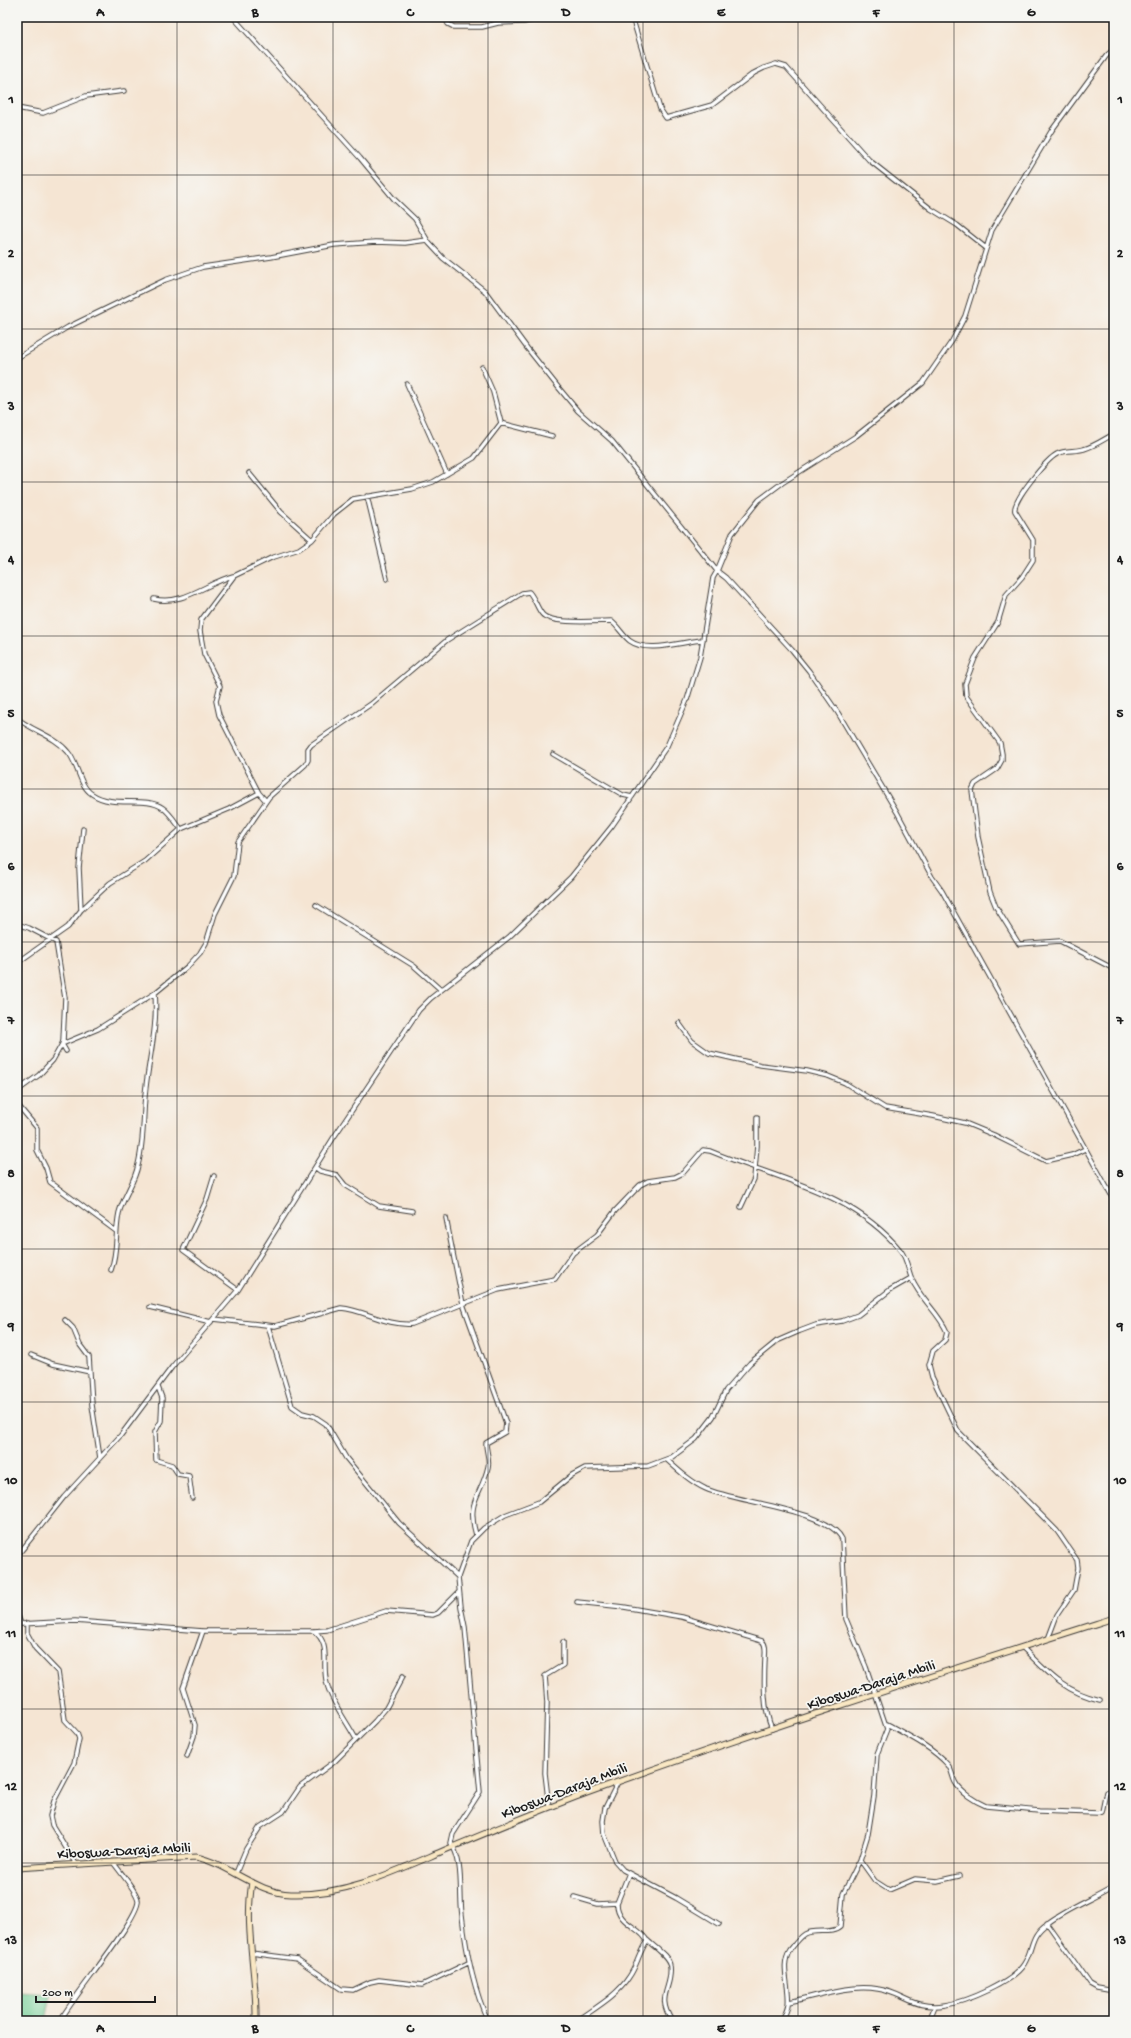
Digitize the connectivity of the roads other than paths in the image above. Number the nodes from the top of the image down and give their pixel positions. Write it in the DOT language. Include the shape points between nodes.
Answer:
graph roads {
  1 [pos="233,17"];
  2 [pos="445,17"];
  3 [pos="546,17"];
  4 [pos="632,17"];
  5 [pos="1114,49"];
  6 [pos="124,91"];
  7 [pos="17,108"];
  8 [pos="427,240"];
  9 [pos="986,248"];
  10 [pos="17,358"];
  11 [pos="482,367"];
  12 [pos="407,384"];
  13 [pos="501,422"];
  14 [pos="1114,434"];
  15 [pos="552,436"];
  16 [pos="249,473"];
  17 [pos="447,474"];
  18 [pos="367,496"];
  19 [pos="312,540"];
  20 [pos="718,571"];
  21 [pos="234,576"];
  22 [pos="387,579"];
  23 [pos="154,599"];
  24 [pos="703,640"];
  25 [pos="17,718"];
  26 [pos="553,754"];
  27 [pos="259,793"];
  28 [pos="632,797"];
  29 [pos="266,801"];
  30 [pos="83,829"];
  31 [pos="181,829"];
  32 [pos="316,905"];
  33 [pos="81,910"];
  34 [pos="17,924"];
  35 [pos="53,940"];
  36 [pos="17,963"];
  37 [pos="1114,969"];
  38 [pos="441,990"];
  39 [pos="154,993"];
  40 [pos="680,1023"];
  41 [pos="62,1044"];
  42 [pos="66,1051"];
  43 [pos="17,1091"];
  44 [pos="17,1104"];
  45 [pos="757,1117"];
  46 [pos="1085,1149"];
  47 [pos="316,1168"];
  48 [pos="754,1168"];
  49 [pos="214,1176"];
  50 [pos="1114,1200"];
  51 [pos="741,1207"];
  52 [pos="412,1212"];
  53 [pos="446,1218"];
  54 [pos="116,1231"];
  55 [pos="111,1270"];
  56 [pos="911,1278"];
  57 [pos="238,1290"];
  58 [pos="463,1304"];
  59 [pos="150,1307"];
  60 [pos="65,1320"];
  61 [pos="213,1321"];
  62 [pos="268,1326"];
  63 [pos="31,1355"];
  64 [pos="90,1372"];
  65 [pos="158,1387"];
  66 [pos="100,1458"];
  67 [pos="667,1460"];
  68 [pos="192,1498"];
  69 [pos="476,1535"];
  70 [pos="17,1556"];
  71 [pos="458,1577"];
  72 [pos="459,1592"];
  73 [pos="577,1602"];
  74 [pos="17,1614"];
  75 [pos="1114,1618"];
  76 [pos="27,1623"];
  77 [pos="19,1624"];
  78 [pos="203,1631"];
  79 [pos="314,1631"];
  80 [pos="1048,1639"];
  81 [pos="563,1642"];
  82 [pos="1022,1647"];
  83 [pos="403,1676"];
  84 [pos="875,1696"];
  85 [pos="1100,1700"];
  86 [pos="887,1724"];
  87 [pos="772,1729"];
  88 [pos="356,1739"];
  89 [pos="187,1756"];
  90 [pos="618,1782"];
  91 [pos="1114,1789"];
  92 [pos="550,1807"];
  93 [pos="453,1847"];
  94 [pos="860,1860"];
  95 [pos="113,1862"];
  96 [pos="76,1864"];
  97 [pos="17,1868"];
  98 [pos="236,1873"];
  99 [pos="629,1874"];
  100 [pos="959,1876"];
  101 [pos="252,1882"];
  102 [pos="1114,1886"];
  103 [pos="574,1897"];
  104 [pos="617,1903"];
  105 [pos="1047,1923"];
  106 [pos="719,1924"];
  107 [pos="648,1940"];
  108 [pos="251,1953"];
  109 [pos="468,1963"];
  110 [pos="1114,1991"];
  111 [pos="789,2002"];
  112 [pos="935,2006"];
  113 [pos="60,2021"];
  114 [pos="256,2021"];
  115 [pos="488,2021"];
  116 [pos="577,2021"];
  117 [pos="672,2021"];
  118 [pos="780,2021"];
  119 [pos="929,2021"];
  1 -- 8 [label="street" via="394,199 415,219"];
  2 -- 3 [label="street" via="448,24 454,27 482,27"];
  4 -- 9 [label="street" via="660,109 666,118 712,105 754,73 776,64 782,65 869,160"];
  5 -- 9 [label="street" via="1052,130 992,230"];
  6 -- 7 [label="street" via="86,96 43,113"];
  8 -- 10 [label="street" via="334,245 203,267 165,280 68,327"];
  8 -- 20 [label="street" via="448,264 485,291 563,393 578,411 612,441"];
  9 -- 20 [label="street" via="965,316 952,341 923,383 856,436 759,500 732,534"];
  11 -- 13 [label="street" via="493,392"];
  12 -- 17 [label="street"];
  13 -- 15 [label="street"];
  13 -- 17 [label="street" via="474,458"];
  14 -- 37 [label="street" via="1091,447 1056,454 1016,501 1015,511 1033,540 1033,560 1006,595 1002,614 976,658 965,690 969,700 1000,743 1002,754 997,769 975,784 972,790 982,861 996,907 1019,944 1060,941"];
  16 -- 19 [label="street" via="281,512"];
  17 -- 18 [label="street" via="412,489"];
  18 -- 19 [label="street" via="353,499 343,505"];
  18 -- 22 [label="street"];
  19 -- 21 [label="street" via="298,549"];
  20 -- 24 [label="street" via="713,578"];
  20 -- 46 [label="street" via="792,650 838,713 897,812 932,878 942,891"];
  21 -- 23 [label="street" via="219,580 184,598 164,601"];
  21 -- 27 [label="street" via="201,620 200,631 207,662 220,686 216,701 219,715"];
  24 -- 28 [label="street" via="682,715 667,746"];
  24 -- 29 [label="street" via="672,646 640,645 629,641 611,621 548,618 543,615 529,592 522,593 447,640 371,704 316,740 308,748 308,760 305,765"];
  25 -- 31 [label="street" via="69,752 91,794 107,800 127,803 140,801 163,808"];
  26 -- 28 [label="street" via="623,795"];
  27 -- 29 [label="street"];
  27 -- 31 [label="street" via="228,810"];
  28 -- 38 [label="street" via="571,878 509,938"];
  29 -- 39 [label="street" via="238,842 234,876 206,943 188,966"];
  30 -- 33 [label="street" via="79,868"];
  31 -- 33 [label="street" via="145,861 110,883"];
  32 -- 38 [label="street" via="414,966"];
  33 -- 35 [label="street" via="68,927"];
  34 -- 35 [label="street"];
  35 -- 36 [label="street"];
  35 -- 41 [label="street" via="56,942 65,998"];
  38 -- 47 [label="street" via="419,1010 405,1029"];
  39 -- 41 [label="street" via="98,1029"];
  39 -- 54 [label="street" via="156,1016 145,1095 144,1131 138,1166 120,1211"];
  40 -- 46 [label="street" via="692,1042 709,1053 762,1066 828,1076 845,1083 885,1108 965,1123 1046,1161"];
  41 -- 42 [label="street"];
  41 -- 43 [label="street" via="53,1060 39,1075"];
  44 -- 54 [label="street" via="37,1128 37,1150 50,1182"];
  45 -- 48 [label="street"];
  46 -- 50 [label="street"];
  47 -- 52 [label="street" via="337,1174 345,1185 379,1206"];
  47 -- 57 [label="street"];
  48 -- 51 [label="street" via="754,1179"];
  48 -- 56 [label="street" via="820,1192 845,1203 861,1214 900,1251 906,1260"];
  48 -- 58 [label="street" via="703,1150 684,1173 640,1185 615,1211 597,1235 574,1253 555,1279 498,1290"];
  49 -- 57 [label="street" via="207,1199 183,1250"];
  53 -- 58 [label="street"];
  54 -- 55 [label="street"];
  56 -- 67 [label="street" via="890,1290 858,1315 842,1321 816,1325 777,1342 756,1358 726,1390 713,1417 696,1439"];
  56 -- 80 [label="street" via="947,1332 945,1340 933,1351 929,1365 932,1377 958,1431 1058,1532 1077,1560 1074,1591 1057,1615"];
  57 -- 61 [label="street"];
  58 -- 62 [label="street" via="412,1324 397,1324 340,1308 286,1324"];
  58 -- 69 [label="street" via="506,1423 505,1432 486,1443 489,1466 471,1514"];
  59 -- 61 [label="street"];
  60 -- 64 [label="street" via="73,1328 80,1345 89,1354"];
  61 -- 62 [label="street"];
  61 -- 65 [label="street" via="172,1367"];
  62 -- 71 [label="street" via="292,1406 302,1414 314,1416 326,1424 346,1458 399,1524"];
  63 -- 64 [label="street" via="54,1364"];
  64 -- 66 [label="street"];
  65 -- 66 [label="street"];
  65 -- 68 [label="street" via="162,1398 162,1421 155,1432 156,1460 172,1465 178,1474 189,1476"];
  66 -- 70 [label="street" via="42,1522"];
  67 -- 69 [label="street" via="648,1466 592,1467 578,1470 539,1502 492,1522"];
  67 -- 84 [label="street" via="689,1480 706,1489 789,1511 836,1530 842,1539 846,1618"];
  69 -- 71 [label="street" via="466,1552"];
  71 -- 72 [label="street"];
  72 -- 79 [label="street" via="432,1615 386,1611 327,1630"];
  72 -- 93 [label="street" via="481,1784 477,1799 451,1839"];
  73 -- 87 [label="street" via="682,1617 762,1641 765,1647 769,1723"];
  74 -- 77 [label="street"];
  75 -- 80 [label="main road, Kiboswa-Daraja Mbili"];
  76 -- 77 [label="street"];
  76 -- 78 [label="street" via="75,1621"];
  76 -- 96 [label="street" via="27,1633 33,1644 58,1672 65,1720 79,1738 74,1763 54,1801 50,1816 52,1824"];
  78 -- 79 [label="street"];
  78 -- 89 [label="street" via="183,1688 195,1725"];
  79 -- 88 [label="street" via="322,1638 324,1645 326,1683"];
  80 -- 82 [label="main road, Kiboswa-Daraja Mbili"];
  81 -- 92 [label="street" via="563,1665 544,1676 547,1702 545,1773"];
  82 -- 84 [label="main road, Kiboswa-Daraja Mbili"];
  82 -- 85 [label="street" via="1063,1685 1077,1694"];
  83 -- 88 [label="street" via="386,1708"];
  84 -- 86 [label="street"];
  84 -- 87 [label="main road, Kiboswa-Daraja Mbili"];
  86 -- 91 [label="street" via="941,1759 949,1766 960,1788 986,1806 1098,1813 1104,1808 1106,1792"];
  86 -- 94 [label="street" via="887,1733 877,1754 872,1813"];
  87 -- 90 [label="main road, Kiboswa-Daraja Mbili"];
  88 -- 98 [label="street" via="330,1765 300,1787 283,1812 260,1827 246,1849"];
  90 -- 92 [label="main road, Kiboswa-Daraja Mbili"];
  90 -- 99 [label="street" via="605,1808 604,1834 615,1861"];
  92 -- 93 [label="main road, Kiboswa-Daraja Mbili"];
  93 -- 101 [label="main road, Kiboswa-Daraja Mbili" via="375,1880 343,1888 292,1894 272,1891"];
  93 -- 109 [label="street" via="459,1858"];
  94 -- 100 [label="street" via="876,1881 889,1890 914,1879 937,1881"];
  94 -- 111 [label="street" via="843,1894 840,1927 833,1931 804,1934 789,1953 786,1964"];
  95 -- 96 [label="main road, Kiboswa-Daraja Mbili"];
  95 -- 98 [label="main road, Kiboswa-Daraja Mbili" via="196,1857"];
  95 -- 113 [label="street" via="137,1896 138,1907"];
  96 -- 97 [label="main road, Kiboswa-Daraja Mbili"];
  98 -- 101 [label="main road, Kiboswa-Daraja Mbili"];
  99 -- 104 [label="street"];
  99 -- 106 [label="street"];
  101 -- 108 [label="main road" via="248,1903"];
  102 -- 105 [label="street"];
  103 -- 104 [label="street" via="598,1904"];
  104 -- 107 [label="street" via="619,1913 628,1925"];
  105 -- 110 [label="street" via="1090,1984"];
  105 -- 112 [label="street" via="1034,1937 1024,1964 1019,1969 988,1990 970,1998"];
  107 -- 116 [label="street" via="621,1987"];
  107 -- 117 [label="street" via="667,1958 671,1966 664,1998 666,2012"];
  108 -- 109 [label="street" via="297,1959 349,1991 379,1980 422,1985"];
  108 -- 114 [label="main road"];
  109 -- 115 [label="street"];
  111 -- 112 [label="street" via="868,1988 891,1993 911,2002"];
  111 -- 118 [label="street" via="787,2012"];
  112 -- 119 [label="street"];
}
